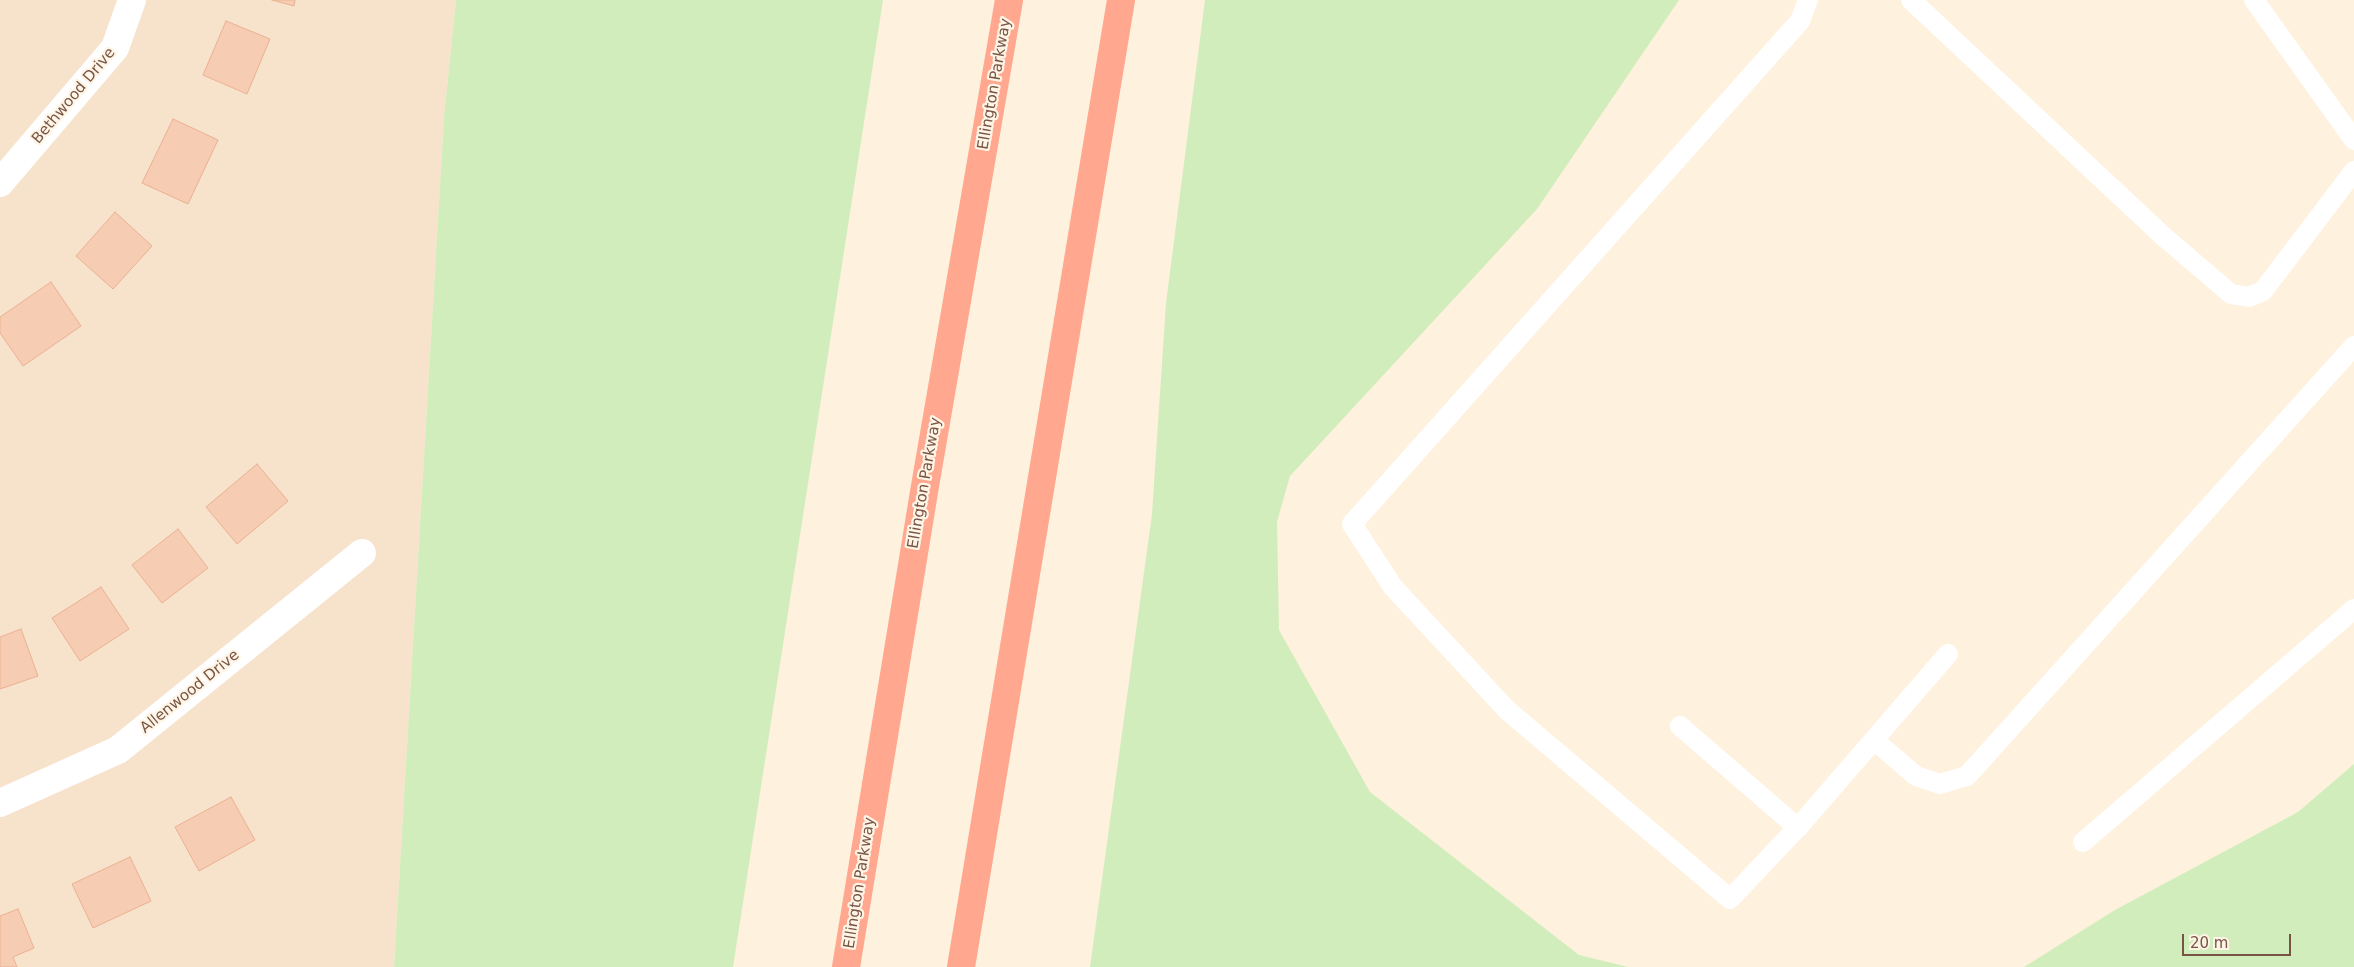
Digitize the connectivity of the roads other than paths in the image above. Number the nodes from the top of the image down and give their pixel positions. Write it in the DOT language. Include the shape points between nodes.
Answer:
graph roads {
  1 [pos="132,0"];
  2 [pos="1008,0"];
  3 [pos="1121,0"];
  4 [pos="1808,0"];
  5 [pos="1911,0"];
  6 [pos="2254,0"];
  7 [pos="2354,140"];
  8 [pos="2354,171"];
  9 [pos="0,183"];
  10 [pos="2354,346"];
  11 [pos="362,554"];
  12 [pos="2354,609"];
  13 [pos="1948,654"];
  14 [pos="1680,726"];
  15 [pos="1874,740"];
  16 [pos="0,803"];
  17 [pos="1798,828"];
  18 [pos="2083,842"];
  19 [pos="846,967"];
  20 [pos="961,967"];
  1 -- 9 [label="street, Bethwood Drive" via="115,48"];
  2 -- 19 [label="highway, Ellington Parkway"];
  3 -- 20 [label="highway"];
  4 -- 17 [label="lane" via="1800,20 1352,524 1393,587 1507,710 1730,899"];
  5 -- 8 [label="lane" via="2163,236 2231,294 2248,297 2263,291"];
  6 -- 7 [label="lane"];
  10 -- 15 [label="lane" via="1967,776 1940,784 1916,776"];
  11 -- 16 [label="street, Allenwood Drive" via="118,750"];
  12 -- 18 [label="lane"];
  13 -- 15 [label="lane"];
  14 -- 17 [label="lane"];
  15 -- 17 [label="lane"];
}
